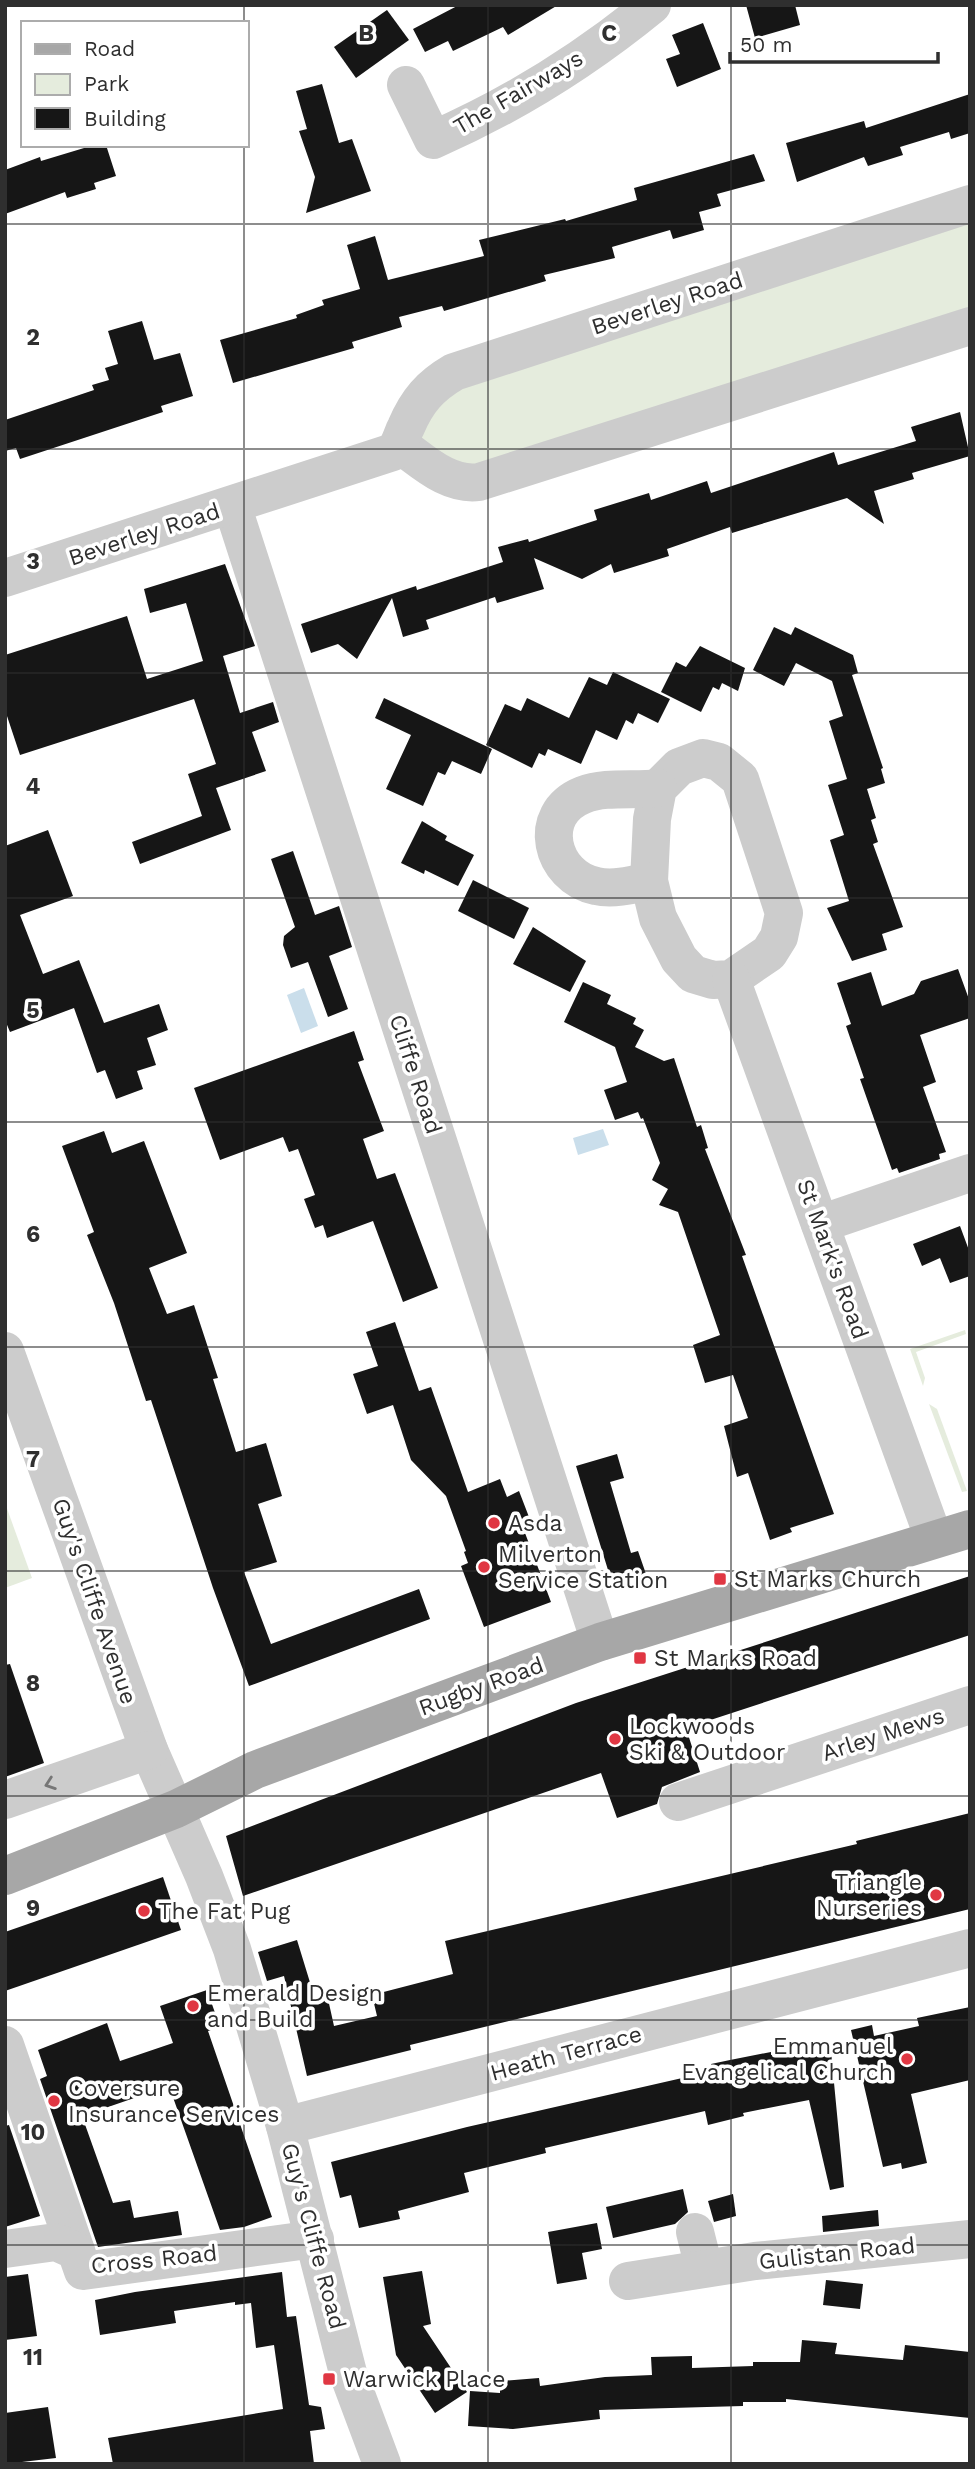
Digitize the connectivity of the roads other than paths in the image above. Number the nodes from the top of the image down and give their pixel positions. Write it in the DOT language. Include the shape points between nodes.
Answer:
graph roads {
  1 [pos="652,5"];
  2 [pos="405,85"];
  3 [pos="970,204"];
  4 [pos="970,326"];
  5 [pos="400,445"];
  6 [pos="232,505"];
  7 [pos="5,578"];
  8 [pos="658,788"];
  9 [pos="649,881"];
  10 [pos="731,979"];
  11 [pos="970,1173"];
  12 [pos="820,1224"];
  13 [pos="5,1351"];
  14 [pos="952,1534"];
  15 [pos="600,1642"];
  16 [pos="970,1705"];
  17 [pos="149,1749"];
  18 [pos="5,1800"];
  19 [pos="678,1802"];
  20 [pos="176,1809"];
  21 [pos="5,1876"];
  22 [pos="970,1948"];
  23 [pos="5,2045"];
  24 [pos="285,2126"];
  25 [pos="315,2239"];
  26 [pos="970,2239"];
  27 [pos="5,2249"];
  28 [pos="76,2251"];
  29 [pos="628,2281"];
  30 [pos="382,2464"];
  1 -- 2 [label="street, The Fairways" via="519,97 433,140"];
  3 -- 5 [label="street, Beverley Road" via="454,372 432,385 419,402"];
  4 -- 5 [label="street" via="479,482 447,478"];
  5 -- 6 [label="street, Beverley Road" via="384,456"];
  6 -- 7 [label="street, Beverley Road"];
  6 -- 15 [label="street, Cliffe Road"];
  8 -- 9 [label="street"];
  8 -- 9 [label="street" via="601,791 576,798 558,816 553,841 564,867 586,884 607,888"];
  8 -- 10 [label="street" via="679,767 703,758 732,770 746,791 784,913 779,937 769,953"];
  9 -- 10 [label="street" via="658,918 680,959 693,974 713,981"];
  10 -- 12 [label="street, St Mark's Road"];
  11 -- 12 [label="street"];
  12 -- 14 [label="street, St Mark's Road"];
  13 -- 17 [label="street, Guy's Cliffe Avenue"];
  14 -- 15 [label="main road, Rugby Road"];
  15 -- 20 [label="main road, Rugby Road" via="255,1770"];
  16 -- 19 [label="street, Arley Mews"];
  17 -- 18 [label="street, one-way"];
  17 -- 20 [label="street, Guy's Cliffe Avenue"];
  20 -- 21 [label="main road, Rugby Road"];
  20 -- 24 [label="street, Guy's Cliffe Road" via="232,1949"];
  22 -- 24 [label="street, Heath Terrace"];
  23 -- 28 [label="street"];
  24 -- 25 [label="street, Guy's Cliffe Road"];
  25 -- 28 [label="street, Cross Road" via="83,2271"];
  25 -- 30 [label="street, Guy's Cliffe Road" via="348,2373"];
  26 -- 29 [label="street, Gulistan Road" via="699,2250"];
  27 -- 28 [label="street, Cross Road" via="57,2242"];
}
